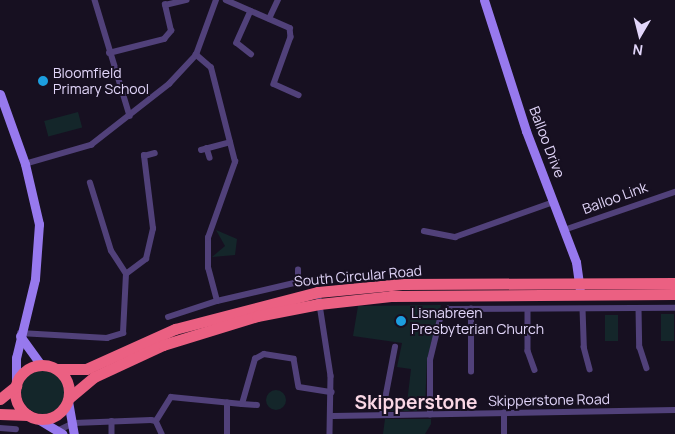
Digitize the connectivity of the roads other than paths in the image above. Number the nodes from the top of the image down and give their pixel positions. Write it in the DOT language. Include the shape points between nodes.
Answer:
graph roads {
  1 [pos="95,0"];
  2 [pos="186,0"];
  3 [pos="216,0"];
  4 [pos="226,0"];
  5 [pos="278,0"];
  6 [pos="484,0"];
  7 [pos="251,11"];
  8 [pos="269,19"];
  9 [pos="109,53"];
  10 [pos="251,54"];
  11 [pos="196,55"];
  12 [pos="0,94"];
  13 [pos="299,95"];
  14 [pos="130,116"];
  15 [pos="230,142"];
  16 [pos="154,153"];
  17 [pos="210,158"];
  18 [pos="25,164"];
  19 [pos="90,183"];
  20 [pos="675,192"];
  21 [pos="554,202"];
  22 [pos="564,230"];
  23 [pos="424,231"];
  24 [pos="298,270"];
  25 [pos="126,274"];
  26 [pos="307,280"];
  27 [pos="298,282"];
  28 [pos="675,283"];
  29 [pos="580,289"];
  30 [pos="675,294"];
  31 [pos="318,298"];
  32 [pos="217,301"];
  33 [pos="639,308"];
  34 [pos="675,308"];
  35 [pos="528,309"];
  36 [pos="583,309"];
  37 [pos="471,310"];
  38 [pos="168,318"];
  39 [pos="20,335"];
  40 [pos="395,347"];
  41 [pos="41,365"];
  42 [pos="647,368"];
  43 [pos="58,369"];
  44 [pos="590,369"];
  45 [pos="535,370"];
  46 [pos="471,372"];
  47 [pos="16,385"];
  48 [pos="332,392"];
  49 [pos="0,399"];
  50 [pos="68,399"];
  51 [pos="227,403"];
  52 [pos="242,404"];
  53 [pos="257,405"];
  54 [pos="675,410"];
  55 [pos="504,413"];
  56 [pos="0,414"];
  57 [pos="430,415"];
  58 [pos="333,416"];
  59 [pos="382,416"];
  60 [pos="32,417"];
  61 [pos="112,421"];
  62 [pos="156,421"];
  63 [pos="72,423"];
  64 [pos="0,428"];
  65 [pos="16,429"];
  66 [pos="61,432"];
  67 [pos="74,434"];
  68 [pos="112,434"];
  69 [pos="162,434"];
  70 [pos="227,434"];
  71 [pos="330,434"];
  72 [pos="504,434"];
  1 -- 9 [label="street"];
  2 -- 9 [label="street" via="165,5 171,31 164,39"];
  3 -- 11 [label="street"];
  4 -- 7 [label="street"];
  5 -- 8 [label="street"];
  6 -- 21 [label="street, Balloo Drive"];
  7 -- 8 [label="street"];
  7 -- 10 [label="street" via="237,43"];
  8 -- 13 [label="street" via="292,32 274,84"];
  9 -- 14 [label="street"];
  11 -- 14 [label="street" via="169,84"];
  11 -- 15 [label="street" via="211,68"];
  12 -- 18 [label="street"];
  14 -- 18 [label="street" via="86,147"];
  15 -- 17 [label="street" via="204,149"];
  15 -- 32 [label="street" via="234,173 208,246"];
  16 -- 25 [label="street" via="144,156 153,229 146,260"];
  18 -- 39 [label="street" via="38,218 39,246"];
  19 -- 25 [label="street" via="111,251"];
  20 -- 22 [label="street, Balloo Link"];
  21 -- 22 [label="street, Balloo Drive"];
  21 -- 23 [label="street" via="455,238"];
  22 -- 29 [label="street, Balloo Drive"];
  24 -- 27 [label="street"];
  25 -- 39 [label="street" via="123,333 107,338"];
  26 -- 27 [label="street"];
  27 -- 32 [label="street"];
  28 -- 29 [label="highway, South Circular Road"];
  29 -- 30 [label="highway, South Circular Road"];
  29 -- 31 [label="highway, South Circular Road"];
  31 -- 43 [label="highway, South Circular Road" via="175,329 86,369"];
  31 -- 48 [label="street"];
  31 -- 50 [label="highway, South Circular Road" via="163,345 94,377"];
  32 -- 38 [label="street"];
  33 -- 34 [label="street"];
  33 -- 36 [label="street"];
  33 -- 42 [label="street" via="640,347"];
  35 -- 36 [label="street"];
  35 -- 37 [label="street"];
  35 -- 45 [label="street" via="528,351"];
  36 -- 44 [label="street" via="584,347"];
  37 -- 46 [label="street"];
  37 -- 57 [label="street" via="448,309 441,315 430,360"];
  39 -- 41 [label="street"];
  39 -- 47 [label="street"];
  40 -- 59 [label="street"];
  41 -- 43 [label="highway"];
  41 -- 47 [label="highway" via="26,370"];
  43 -- 50 [label="highway" via="68,382"];
  47 -- 49 [label="highway"];
  47 -- 60 [label="highway" via="18,405"];
  48 -- 52 [label="street" via="299,387 294,358 264,354 255,359"];
  48 -- 58 [label="street"];
  50 -- 60 [label="highway" via="58,414"];
  50 -- 63 [label="street"];
  51 -- 52 [label="street"];
  51 -- 62 [label="street" via="171,397"];
  51 -- 70 [label="street"];
  52 -- 53 [label="street"];
  54 -- 55 [label="street, Skipperstone Road"];
  55 -- 57 [label="street, Skipperstone Road"];
  55 -- 72 [label="street"];
  56 -- 60 [label="highway"];
  57 -- 59 [label="street, Skipperstone Road"];
  58 -- 59 [label="street, Skipperstone Road"];
  58 -- 71 [label="street"];
  60 -- 66 [label="street"];
  61 -- 62 [label="street"];
  61 -- 63 [label="street"];
  61 -- 68 [label="street"];
  62 -- 69 [label="street"];
  63 -- 66 [label="street"];
  63 -- 67 [label="street"];
  64 -- 65 [label="street"];
}
